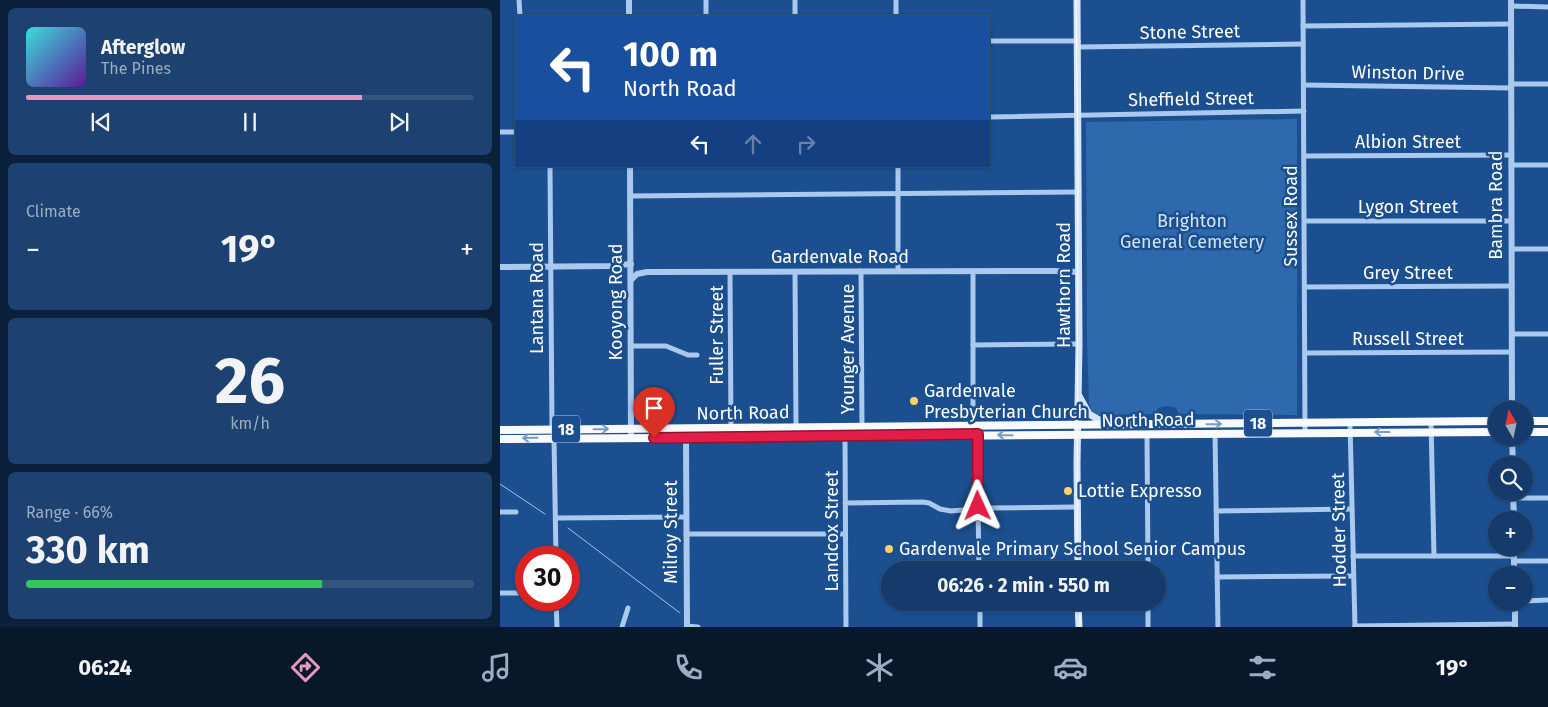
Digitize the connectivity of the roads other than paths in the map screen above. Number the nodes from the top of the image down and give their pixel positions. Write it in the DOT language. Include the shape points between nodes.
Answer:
graph roads {
  1 [pos="519,0"];
  2 [pos="629,0"];
  3 [pos="706,0"];
  4 [pos="795,0"];
  5 [pos="896,0"];
  6 [pos="1077,0"];
  7 [pos="1303,0"];
  8 [pos="1511,5"];
  9 [pos="1548,7"];
  10 [pos="520,15"];
  11 [pos="629,15"];
  12 [pos="706,15"];
  13 [pos="795,15"];
  14 [pos="896,15"];
  15 [pos="1511,24"];
  16 [pos="1303,26"];
  17 [pos="990,41"];
  18 [pos="1078,44"];
  19 [pos="1303,44"];
  20 [pos="1548,84"];
  21 [pos="1304,85"];
  22 [pos="1511,86"];
  23 [pos="1304,111"];
  24 [pos="1079,115"];
  25 [pos="990,117"];
  26 [pos="500,132"];
  27 [pos="515,132"];
  28 [pos="1511,155"];
  29 [pos="1305,156"];
  30 [pos="1548,164"];
  31 [pos="1511,165"];
  32 [pos="550,167"];
  33 [pos="630,167"];
  34 [pos="898,167"];
  35 [pos="1079,192"];
  36 [pos="898,193"];
  37 [pos="630,196"];
  38 [pos="1512,221"];
  39 [pos="1305,222"];
  40 [pos="1512,249"];
  41 [pos="1548,249"];
  42 [pos="630,266"];
  43 [pos="500,267"];
  44 [pos="551,267"];
  45 [pos="1079,270"];
  46 [pos="861,271"];
  47 [pos="898,271"];
  48 [pos="973,271"];
  49 [pos="730,272"];
  50 [pos="795,272"];
  51 [pos="631,280"];
  52 [pos="1512,286"];
  53 [pos="1305,287"];
  54 [pos="1512,334"];
  55 [pos="1548,334"];
  56 [pos="1079,344"];
  57 [pos="973,345"];
  58 [pos="631,346"];
  59 [pos="1512,352"];
  60 [pos="1305,353"];
  61 [pos="696,356"];
  62 [pos="1079,395"];
  63 [pos="1512,401"];
  64 [pos="1488,421"];
  65 [pos="1533,421"];
  66 [pos="1548,421"];
  67 [pos="1350,422"];
  68 [pos="1431,422"];
  69 [pos="1469,422"];
  70 [pos="1305,423"];
  71 [pos="1079,424"];
  72 [pos="1106,424"];
  73 [pos="1047,425"];
  74 [pos="796,427"];
  75 [pos="862,427"];
  76 [pos="973,427"];
  77 [pos="731,428"];
  78 [pos="764,428"];
  79 [pos="631,429"];
  80 [pos="500,430"];
  81 [pos="552,430"];
  82 [pos="1350,432"];
  83 [pos="1468,432"];
  84 [pos="1488,432"];
  85 [pos="1533,432"];
  86 [pos="1548,432"];
  87 [pos="1216,433"];
  88 [pos="1305,433"];
  89 [pos="1431,433"];
  90 [pos="978,434"];
  91 [pos="1147,435"];
  92 [pos="764,436"];
  93 [pos="845,436"];
  94 [pos="1048,436"];
  95 [pos="1078,436"];
  96 [pos="686,437"];
  97 [pos="554,438"];
  98 [pos="631,438"];
  99 [pos="500,439"];
  100 [pos="1533,497"];
  101 [pos="1548,498"];
  102 [pos="845,503"];
  103 [pos="1078,507"];
  104 [pos="979,509"];
  105 [pos="1352,509"];
  106 [pos="1216,511"];
  107 [pos="500,512"];
  108 [pos="516,512"];
  109 [pos="686,517"];
  110 [pos="556,518"];
  111 [pos="686,534"];
  112 [pos="845,534"];
  113 [pos="556,546"];
  114 [pos="1353,556"];
  115 [pos="1434,556"];
  116 [pos="1514,558"];
  117 [pos="980,561"];
  118 [pos="1078,561"];
  119 [pos="1148,561"];
  120 [pos="1548,561"];
  121 [pos="1514,566"];
  122 [pos="1354,576"];
  123 [pos="1217,577"];
  124 [pos="500,593"];
  125 [pos="515,593"];
  126 [pos="1548,600"];
  127 [pos="1533,601"];
  128 [pos="628,608"];
  129 [pos="556,611"];
  130 [pos="980,611"];
  131 [pos="1078,611"];
  132 [pos="1148,611"];
  133 [pos="1515,611"];
  134 [pos="687,626"];
  135 [pos="1441,626"];
  136 [pos="1515,626"];
  137 [pos="557,627"];
  138 [pos="622,627"];
  139 [pos="698,627"];
  140 [pos="846,627"];
  141 [pos="980,627"];
  142 [pos="1079,627"];
  143 [pos="1148,627"];
  144 [pos="1218,627"];
  145 [pos="1355,627"];
  1 -- 10 [label="street"];
  2 -- 11 [label="street"];
  3 -- 12 [label="street"];
  4 -- 13 [label="street"];
  5 -- 14 [label="street"];
  6 -- 18 [label="main road, Hawthorn Road"];
  7 -- 16 [label="street, Sussex Road"];
  8 -- 9 [label="street"];
  8 -- 15 [label="street, Bambra Road"];
  15 -- 16 [label="street"];
  15 -- 22 [label="street, Bambra Road"];
  16 -- 19 [label="street, Sussex Road"];
  17 -- 18 [label="street, Stone Street"];
  18 -- 19 [label="street, Stone Street"];
  18 -- 24 [label="main road, Hawthorn Road"];
  19 -- 21 [label="street, Sussex Road"];
  20 -- 22 [label="street, Winston Drive"];
  21 -- 22 [label="street, Winston Drive"];
  21 -- 23 [label="street, Sussex Road"];
  22 -- 28 [label="street, Bambra Road"];
  23 -- 24 [label="street, Sheffield Street"];
  23 -- 29 [label="street, Sussex Road"];
  24 -- 25 [label="street, Sheffield Street"];
  24 -- 35 [label="main road, Hawthorn Road"];
  26 -- 27 [label="street"];
  28 -- 29 [label="street, Albion Street"];
  28 -- 31 [label="street, Bambra Road"];
  29 -- 39 [label="street, Sussex Road"];
  30 -- 31 [label="street"];
  31 -- 38 [label="street, Bambra Road"];
  32 -- 44 [label="street, Lantana Road"];
  33 -- 37 [label="street, Kooyong Road"];
  34 -- 36 [label="street"];
  35 -- 36 [label="street"];
  35 -- 45 [label="main road, Hawthorn Road"];
  36 -- 37 [label="street"];
  36 -- 47 [label="street"];
  37 -- 42 [label="street, Kooyong Road"];
  38 -- 39 [label="street, Lygon Street"];
  38 -- 40 [label="street, Bambra Road"];
  39 -- 53 [label="street, Sussex Road"];
  40 -- 41 [label="street"];
  40 -- 52 [label="street, Bambra Road"];
  42 -- 44 [label="street"];
  42 -- 51 [label="street, Kooyong Road"];
  43 -- 44 [label="street"];
  44 -- 81 [label="street, Lantana Road"];
  45 -- 48 [label="street, Gardenvale Road"];
  45 -- 56 [label="main road, Hawthorn Road"];
  46 -- 47 [label="street, Gardenvale Road"];
  46 -- 50 [label="street, Gardenvale Road"];
  46 -- 75 [label="street, Younger Avenue"];
  47 -- 48 [label="street, Gardenvale Road"];
  48 -- 57 [label="street"];
  49 -- 50 [label="street, Gardenvale Road"];
  49 -- 51 [label="street, Gardenvale Road" via="647,272 637,274"];
  49 -- 77 [label="street, Fuller Street"];
  50 -- 74 [label="street"];
  51 -- 58 [label="street, Kooyong Road"];
  52 -- 53 [label="street, Grey Street"];
  52 -- 54 [label="street, Bambra Road"];
  53 -- 60 [label="street, Sussex Road"];
  54 -- 55 [label="street"];
  54 -- 59 [label="street, Bambra Road"];
  56 -- 57 [label="street"];
  56 -- 62 [label="main road, Hawthorn Road"];
  57 -- 76 [label="street"];
  58 -- 61 [label="street" via="666,346"];
  58 -- 79 [label="street, Kooyong Road"];
  59 -- 60 [label="street, Russell Street"];
  59 -- 63 [label="street, Bambra Road"];
  60 -- 70 [label="street, Sussex Road"];
  62 -- 71 [label="main road, Hawthorn Road"];
  62 -- 72 [label="main road" via="1088,414"];
  64 -- 69 [label="highway, North Road / 18"];
  65 -- 66 [label="highway"];
  67 -- 68 [label="highway, North Road / 18"];
  67 -- 70 [label="highway, North Road / 18"];
  67 -- 82 [label="street, Hodder Street"];
  68 -- 69 [label="highway, North Road / 18"];
  68 -- 89 [label="street"];
  69 -- 83 [label="highway"];
  72 -- 70 [label="highway, North Road / 18, one-way"];
  70 -- 88 [label="street, Sussex Road"];
  71 -- 72 [label="highway, North Road / 18"];
  71 -- 73 [label="highway, North Road / 18"];
  71 -- 95 [label="main road, Hawthorn Road"];
  73 -- 76 [label="highway, North Road / 18"];
  73 -- 94 [label="highway"];
  74 -- 75 [label="highway, North Road / 18"];
  74 -- 78 [label="highway, North Road / 18"];
  75 -- 76 [label="highway, North Road / 18"];
  77 -- 78 [label="highway, North Road / 18"];
  77 -- 79 [label="highway, North Road / 18"];
  78 -- 92 [label="highway"];
  81 -- 79 [label="highway, North Road / 18, one-way"];
  79 -- 98 [label="street, Kooyong Road"];
  80 -- 81 [label="highway, North Road / 18"];
  82 -- 88 [label="highway, North Road / 18"];
  89 -- 82 [label="highway, North Road / 18, one-way"];
  82 -- 105 [label="street, Hodder Street"];
  83 -- 84 [label="highway, North Road / 18"];
  83 -- 89 [label="highway, North Road / 18"];
  85 -- 86 [label="highway"];
  87 -- 88 [label="highway, North Road / 18"];
  87 -- 91 [label="highway, North Road / 18"];
  87 -- 106 [label="street"];
  89 -- 115 [label="street"];
  90 -- 93 [label="highway, North Road / 18"];
  94 -- 90 [label="highway, North Road / 18, one-way"];
  90 -- 104 [label="street"];
  91 -- 95 [label="highway, North Road / 18"];
  91 -- 119 [label="street"];
  92 -- 93 [label="highway, North Road / 18"];
  92 -- 96 [label="highway, North Road / 18"];
  93 -- 102 [label="street, Landcox Street"];
  94 -- 95 [label="highway, North Road / 18"];
  95 -- 103 [label="main road, Hawthorn Road"];
  96 -- 98 [label="highway, North Road / 18"];
  96 -- 109 [label="street, Milroy Street"];
  97 -- 98 [label="highway, North Road / 18"];
  97 -- 99 [label="highway, North Road / 18, one-way"];
  97 -- 110 [label="street"];
  100 -- 101 [label="street"];
  102 -- 104 [label="street" via="923,502 943,510"];
  102 -- 112 [label="street, Landcox Street"];
  103 -- 104 [label="street"];
  103 -- 118 [label="main road, Hawthorn Road"];
  104 -- 117 [label="street"];
  105 -- 106 [label="street"];
  105 -- 114 [label="street, Hodder Street"];
  106 -- 123 [label="street"];
  107 -- 108 [label="street"];
  109 -- 110 [label="street"];
  109 -- 111 [label="street, Milroy Street"];
  110 -- 113 [label="street"];
  111 -- 112 [label="street"];
  111 -- 134 [label="street, Milroy Street"];
  112 -- 140 [label="street, Landcox Street"];
  114 -- 115 [label="street"];
  114 -- 122 [label="street, Hodder Street"];
  115 -- 116 [label="street"];
  116 -- 120 [label="street"];
  116 -- 121 [label="street"];
  122 -- 123 [label="street"];
  122 -- 145 [label="street, Hodder Street"];
  123 -- 144 [label="street"];
  124 -- 125 [label="street"];
  126 -- 127 [label="street"];
  128 -- 138 [label="street"];
  129 -- 137 [label="street"];
  130 -- 141 [label="street"];
  131 -- 142 [label="main road"];
  132 -- 143 [label="street"];
  133 -- 136 [label="street"];
  134 -- 139 [label="street"];
  135 -- 136 [label="street"];
  135 -- 145 [label="street"];
}
